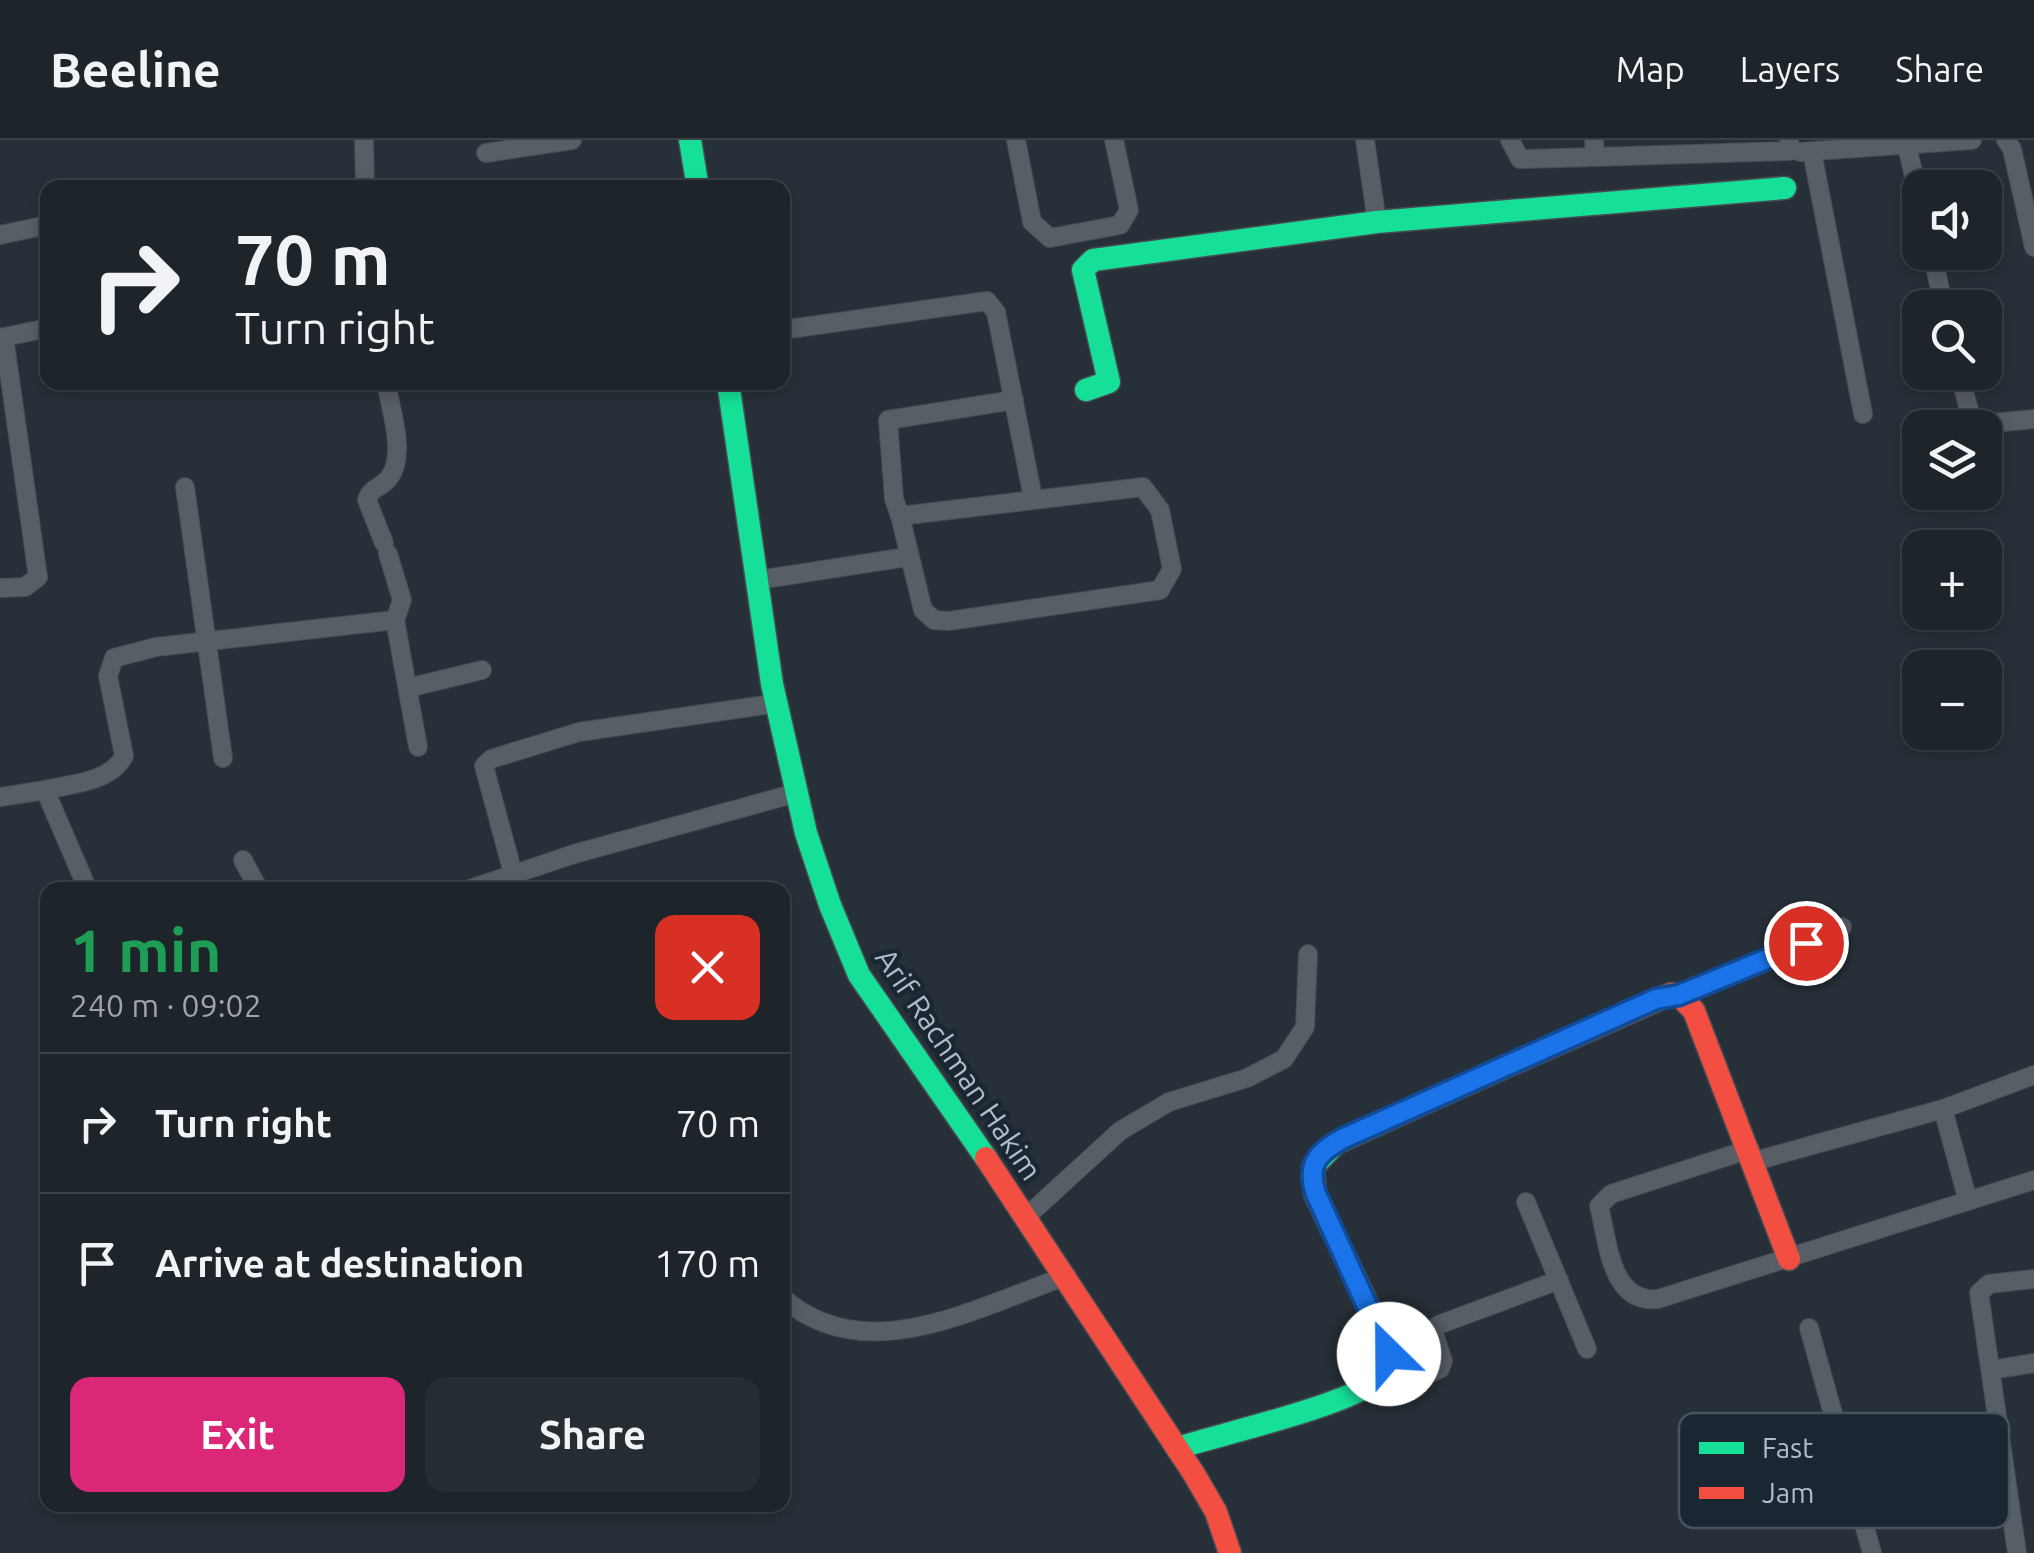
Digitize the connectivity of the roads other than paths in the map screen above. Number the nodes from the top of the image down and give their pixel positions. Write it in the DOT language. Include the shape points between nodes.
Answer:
graph roads {
  1 [pos="364,140"];
  2 [pos="572,140"];
  3 [pos="690,140"];
  4 [pos="1016,140"];
  5 [pos="1114,140"];
  6 [pos="1365,140"];
  7 [pos="1510,140"];
  8 [pos="1972,140"];
  9 [pos="2006,140"];
  10 [pos="1789,146"];
  11 [pos="1907,146"];
  12 [pos="1695,147"];
  13 [pos="1594,148"];
  14 [pos="1812,152"];
  15 [pos="486,153"];
  16 [pos="1913,170"];
  17 [pos="365,180"];
  18 [pos="697,180"];
  19 [pos="1786,188"];
  20 [pos="1376,222"];
  21 [pos="40,226"];
  22 [pos="0,235"];
  23 [pos="2034,248"];
  24 [pos="790,329"];
  25 [pos="40,330"];
  26 [pos="2,337"];
  27 [pos="387,390"];
  28 [pos="729,390"];
  29 [pos="1086,390"];
  30 [pos="1964,390"];
  31 [pos="1014,400"];
  32 [pos="1863,414"];
  33 [pos="2034,419"];
  34 [pos="185,487"];
  35 [pos="1033,498"];
  36 [pos="900,516"];
  37 [pos="907,556"];
  38 [pos="758,580"];
  39 [pos="0,588"];
  40 [pos="395,620"];
  41 [pos="207,644"];
  42 [pos="482,670"];
  43 [pos="408,688"];
  44 [pos="778,703"];
  45 [pos="418,747"];
  46 [pos="224,758"];
  47 [pos="45,790"];
  48 [pos="796,793"];
  49 [pos="0,797"];
  50 [pos="243,860"];
  51 [pos="514,877"];
  52 [pos="85,882"];
  53 [pos="255,882"];
  54 [pos="499,882"];
  55 [pos="1842,928"];
  56 [pos="1308,954"];
  57 [pos="1679,995"];
  58 [pos="2034,1075"];
  59 [pos="1943,1110"];
  60 [pos="1753,1155"];
  61 [pos="2034,1180"];
  62 [pos="1968,1201"];
  63 [pos="1526,1202"];
  64 [pos="1025,1218"];
  65 [pos="1789,1259"];
  66 [pos="1067,1276"];
  67 [pos="2034,1279"];
  68 [pos="1559,1280"];
  69 [pos="790,1302"];
  70 [pos="1809,1328"];
  71 [pos="1587,1348"];
  72 [pos="2034,1363"];
  73 [pos="1991,1370"];
  74 [pos="1381,1380"];
  75 [pos="1833,1413"];
  76 [pos="1997,1413"];
  77 [pos="1177,1448"];
  78 [pos="2009,1497"];
  79 [pos="1865,1528"];
  80 [pos="1230,1553"];
  81 [pos="1872,1553"];
  82 [pos="2017,1553"];
  1 -- 17 [label="street"];
  2 -- 15 [label="street"];
  3 -- 18 [label="street"];
  4 -- 5 [label="street" via="1032,222 1050,238 1126,219"];
  6 -- 20 [label="street"];
  7 -- 13 [label="street" via="1520,159"];
  8 -- 11 [label="street"];
  9 -- 23 [label="street"];
  10 -- 12 [label="street"];
  10 -- 14 [label="street"];
  11 -- 14 [label="street"];
  11 -- 16 [label="street"];
  12 -- 13 [label="street"];
  14 -- 32 [label="street"];
  19 -- 20 [label="street"];
  20 -- 29 [label="street" via="1089,262 1083,270 1109,382"];
  21 -- 22 [label="street"];
  24 -- 31 [label="street" via="987,301 996,312"];
  25 -- 26 [label="street"];
  26 -- 39 [label="street" via="38,578 24,588"];
  27 -- 40 [label="street" via="396,458 389,478 366,500 402,600"];
  28 -- 38 [label="street, Arif Rachman Hakim"];
  30 -- 33 [label="street" via="1973,425"];
  31 -- 35 [label="street"];
  31 -- 36 [label="street" via="888,420"];
  34 -- 41 [label="street"];
  35 -- 36 [label="street"];
  35 -- 37 [label="street" via="1149,490 1160,510 1172,569 1168,582 1148,592 934,620 920,605"];
  36 -- 37 [label="street"];
  37 -- 38 [label="street"];
  38 -- 44 [label="street, Arif Rachman Hakim"];
  40 -- 41 [label="street"];
  40 -- 43 [label="street"];
  41 -- 46 [label="street"];
  41 -- 47 [label="street" via="114,658 108,676 124,756 120,766 100,778"];
  42 -- 43 [label="street"];
  43 -- 45 [label="street"];
  44 -- 48 [label="street, Arif Rachman Hakim"];
  44 -- 51 [label="street" via="579,732 491,760 484,766"];
  47 -- 49 [label="street"];
  47 -- 52 [label="street"];
  48 -- 51 [label="street"];
  48 -- 64 [label="street, Arif Rachman Hakim" via="816,872 859,975"];
  50 -- 53 [label="street"];
  51 -- 54 [label="street"];
  55 -- 57 [label="street"];
  56 -- 64 [label="street" via="1305,1027 1284,1059 1169,1102 1120,1131"];
  57 -- 60 [label="street" via="1694,1012"];
  57 -- 74 [label="street" via="1621,1014 1344,1138 1318,1156 1310,1176 1316,1194 1389,1354"];
  58 -- 59 [label="street"];
  59 -- 60 [label="street"];
  59 -- 62 [label="street"];
  60 -- 65 [label="street"];
  60 -- 65 [label="street" via="1611,1194 1599,1206 1617,1277 1642,1300 1658,1299"];
  61 -- 62 [label="street"];
  62 -- 65 [label="street"];
  63 -- 68 [label="street"];
  64 -- 66 [label="street, Arif Rachman Hakim"];
  66 -- 69 [label="street" via="907,1331 874,1334 818,1324"];
  66 -- 77 [label="street, Arif Rachman Hakim"];
  67 -- 73 [label="street" via="1980,1290"];
  68 -- 71 [label="street"];
  68 -- 74 [label="street" via="1438,1325 1433,1331 1444,1361 1440,1369 1409,1381"];
  70 -- 75 [label="street"];
  72 -- 73 [label="street"];
  73 -- 76 [label="street"];
  74 -- 77 [label="street"];
  77 -- 80 [label="street, Arif Rachman Hakim"];
  78 -- 82 [label="street"];
  79 -- 81 [label="street"];
}
